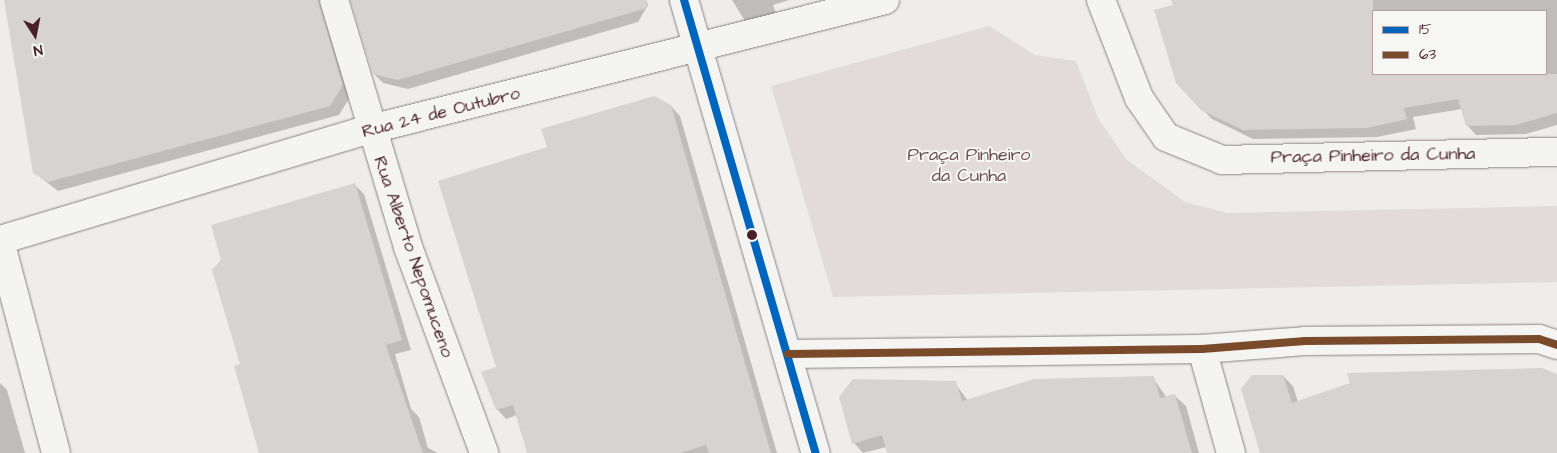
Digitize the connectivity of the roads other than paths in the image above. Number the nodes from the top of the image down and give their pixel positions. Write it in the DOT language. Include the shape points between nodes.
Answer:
graph roads {
  1 [pos="334,0"];
  2 [pos="684,0"];
  3 [pos="885,0"];
  4 [pos="1101,0"];
  5 [pos="698,49"];
  6 [pos="370,129"];
  7 [pos="1557,152"];
  8 [pos="0,241"];
  9 [pos="9,320"];
  10 [pos="1557,345"];
  11 [pos="1202,348"];
  12 [pos="788,354"];
  13 [pos="56,453"];
  14 [pos="484,453"];
  15 [pos="816,453"];
  16 [pos="1231,453"];
  1 -- 6 [label="street, Rua Alberto Nepomuceno"];
  2 -- 5 [label="street"];
  3 -- 5 [label="street, Rua 24 de Outubro"];
  4 -- 7 [label="street, Praça Pinheiro da Cunha" via="1139,98 1166,137 1222,160"];
  5 -- 6 [label="street, Rua 24 de Outubro"];
  5 -- 12 [label="street"];
  6 -- 8 [label="street, Rua 24 de Outubro"];
  6 -- 14 [label="street, Rua Alberto Nepomuceno"];
  8 -- 9 [label="street"];
  9 -- 13 [label="street"];
  10 -- 11 [label="street" via="1539,339 1500,339 1305,341"];
  11 -- 12 [label="street"];
  11 -- 16 [label="street"];
  12 -- 15 [label="street"];
}
